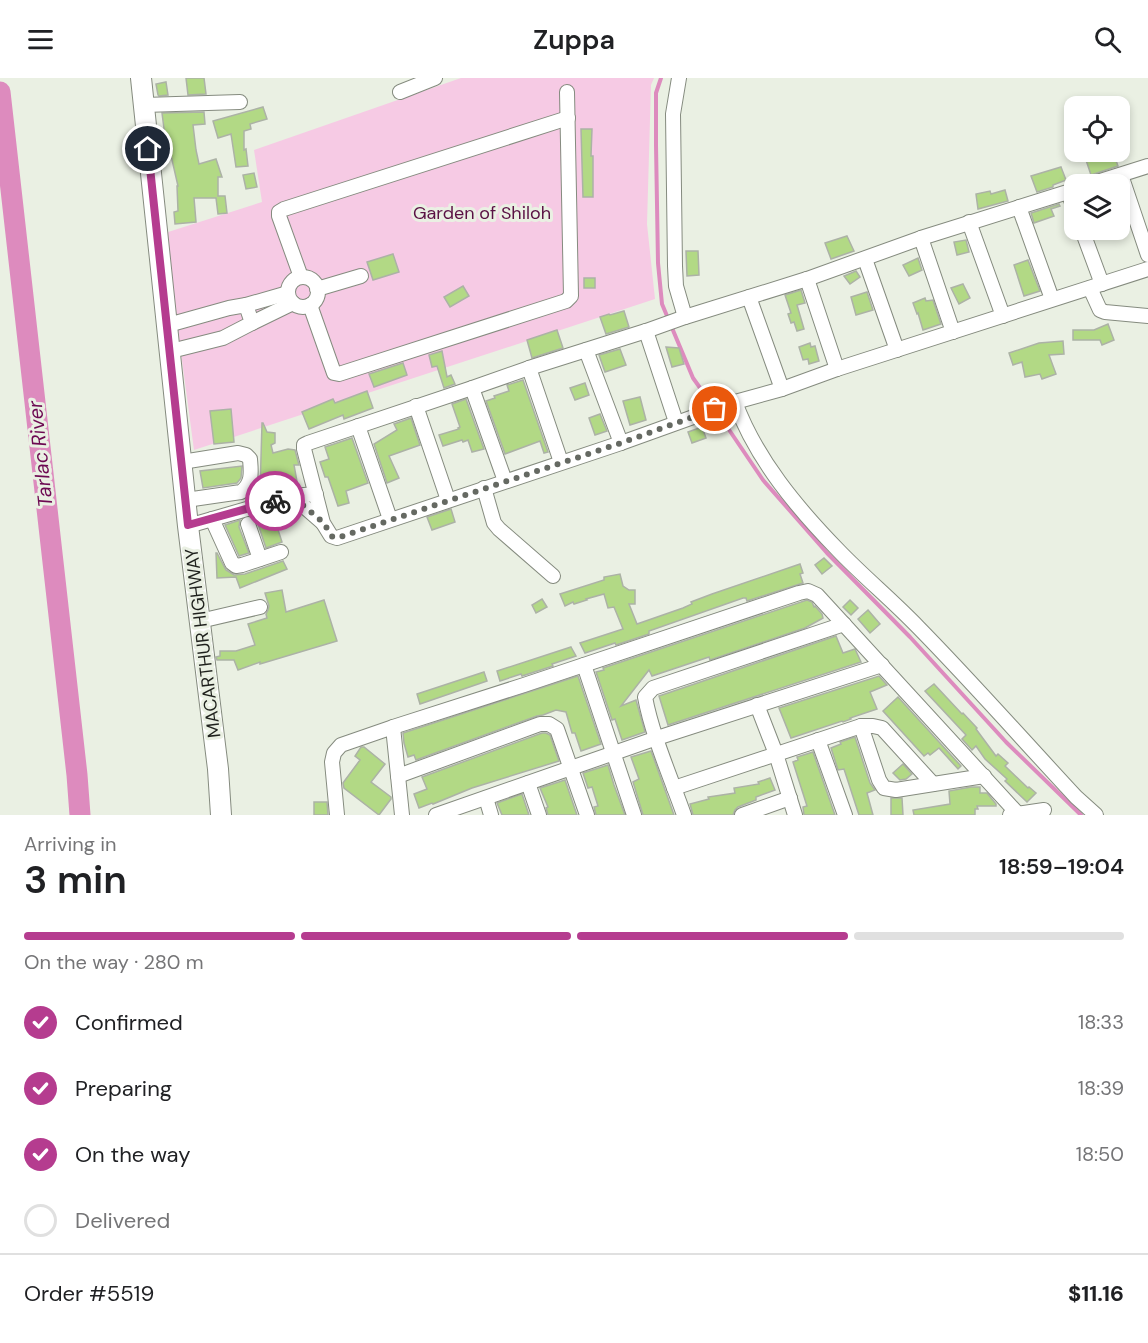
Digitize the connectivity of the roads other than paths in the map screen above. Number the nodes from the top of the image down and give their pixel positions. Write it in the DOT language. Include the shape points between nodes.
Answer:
graph roads {
  1 [pos="141,78"];
  2 [pos="435,78"];
  3 [pos="679,78"];
  4 [pos="400,92"];
  5 [pos="567,92"];
  6 [pos="240,102"];
  7 [pos="144,105"];
  8 [pos="568,118"];
  9 [pos="1148,166"];
  10 [pos="1124,174"];
  11 [pos="1064,193"];
  12 [pos="1130,202"];
  13 [pos="1019,207"];
  14 [pos="969,222"];
  15 [pos="921,238"];
  16 [pos="1084,240"];
  17 [pos="1148,255"];
  18 [pos="865,259"];
  19 [pos="1148,269"];
  20 [pos="361,276"];
  21 [pos="301,277"];
  22 [pos="807,279"];
  23 [pos="1096,286"];
  24 [pos="317,289"];
  25 [pos="749,297"];
  26 [pos="291,298"];
  27 [pos="1052,299"];
  28 [pos="246,305"];
  29 [pos="310,305"];
  30 [pos="217,312"];
  31 [pos="685,316"];
  32 [pos="1003,316"];
  33 [pos="1148,316"];
  34 [pos="252,323"];
  35 [pos="168,325"];
  36 [pos="646,331"];
  37 [pos="953,332"];
  38 [pos="223,338"];
  39 [pos="586,350"];
  40 [pos="897,350"];
  41 [pos="171,351"];
  42 [pos="529,368"];
  43 [pos="837,369"];
  44 [pos="472,388"];
  45 [pos="782,389"];
  46 [pos="735,402"];
  47 [pos="416,406"];
  48 [pos="676,422"];
  49 [pos="358,426"];
  50 [pos="621,443"];
  51 [pos="182,462"];
  52 [pos="561,462"];
  53 [pos="505,482"];
  54 [pos="484,488"];
  55 [pos="316,494"];
  56 [pos="292,496"];
  57 [pos="186,500"];
  58 [pos="448,500"];
  59 [pos="212,519"];
  60 [pos="390,519"];
  61 [pos="324,523"];
  62 [pos="248,524"];
  63 [pos="188,525"];
  64 [pos="281,552"];
  65 [pos="260,559"];
  66 [pos="553,576"];
  67 [pos="260,607"];
  68 [pos="200,621"];
  69 [pos="844,624"];
  70 [pos="584,665"];
  71 [pos="882,665"];
  72 [pos="757,705"];
  73 [pos="861,726"];
  74 [pos="393,727"];
  75 [pos="657,738"];
  76 [pos="818,740"];
  77 [pos="613,753"];
  78 [pos="776,754"];
  79 [pos="571,767"];
  80 [pos="398,776"];
  81 [pos="984,776"];
  82 [pos="528,783"];
  83 [pos="933,784"];
  84 [pos="674,788"];
  85 [pos="486,798"];
  86 [pos="790,798"];
  87 [pos="1044,810"];
  88 [pos="1014,814"];
  89 [pos="221,815"];
  90 [pos="337,815"];
  91 [pos="402,815"];
  92 [pos="436,815"];
  93 [pos="491,815"];
  94 [pos="539,815"];
  95 [pos="587,815"];
  96 [pos="634,815"];
  97 [pos="684,815"];
  98 [pos="742,815"];
  99 [pos="795,815"];
  100 [pos="845,815"];
  101 [pos="1096,815"];
  1 -- 7 [label="highway, MACARTHUR HIGHWAY"];
  2 -- 4 [label="street"];
  3 -- 31 [label="street" via="673,114 675,267"];
  5 -- 8 [label="street"];
  6 -- 7 [label="street"];
  7 -- 35 [label="highway, MACARTHUR HIGHWAY"];
  8 -- 21 [label="street" via="284,209 279,216"];
  8 -- 29 [label="street" via="571,296 566,301 339,374 334,373"];
  9 -- 10 [label="street"];
  11 -- 13 [label="street"];
  12 -- 17 [label="street"];
  13 -- 14 [label="street"];
  13 -- 27 [label="street"];
  14 -- 15 [label="street"];
  14 -- 32 [label="street"];
  15 -- 18 [label="street"];
  15 -- 37 [label="street"];
  16 -- 23 [label="street"];
  18 -- 22 [label="street"];
  18 -- 40 [label="street"];
  19 -- 23 [label="street"];
  20 -- 24 [label="street"];
  21 -- 24 [label="street" via="310,279"];
  21 -- 26 [label="street" via="290,284"];
  22 -- 25 [label="street"];
  22 -- 43 [label="street"];
  23 -- 27 [label="street"];
  23 -- 33 [label="street" via="1100,310"];
  24 -- 29 [label="street"];
  25 -- 31 [label="street"];
  25 -- 45 [label="street"];
  26 -- 28 [label="street"];
  26 -- 29 [label="street" via="301,306"];
  26 -- 34 [label="street"];
  27 -- 32 [label="street"];
  28 -- 30 [label="street"];
  28 -- 34 [label="street"];
  30 -- 35 [label="street"];
  30 -- 38 [label="street"];
  31 -- 36 [label="street"];
  32 -- 37 [label="street"];
  34 -- 38 [label="street"];
  35 -- 41 [label="highway, MACARTHUR HIGHWAY"];
  36 -- 39 [label="street"];
  36 -- 48 [label="street"];
  37 -- 40 [label="street"];
  38 -- 41 [label="street"];
  39 -- 42 [label="street"];
  39 -- 50 [label="street"];
  40 -- 43 [label="street"];
  41 -- 51 [label="highway, MACARTHUR HIGHWAY"];
  42 -- 44 [label="street"];
  42 -- 52 [label="street"];
  43 -- 45 [label="street"];
  44 -- 47 [label="street"];
  44 -- 53 [label="street"];
  45 -- 46 [label="street"];
  46 -- 48 [label="street"];
  46 -- 101 [label="street" via="756,446 789,495"];
  47 -- 49 [label="street"];
  47 -- 58 [label="street"];
  48 -- 50 [label="street"];
  49 -- 55 [label="street" via="304,445"];
  49 -- 60 [label="street"];
  50 -- 52 [label="street"];
  51 -- 57 [label="highway, MACARTHUR HIGHWAY"];
  51 -- 57 [label="street" via="238,453 250,459 251,477 241,492"];
  52 -- 53 [label="street"];
  53 -- 54 [label="street"];
  54 -- 58 [label="street"];
  54 -- 66 [label="street" via="499,530"];
  55 -- 56 [label="street"];
  55 -- 61 [label="street"];
  56 -- 59 [label="street"];
  56 -- 61 [label="street"];
  57 -- 63 [label="highway, MACARTHUR HIGHWAY"];
  58 -- 60 [label="street"];
  59 -- 63 [label="street"];
  59 -- 65 [label="street" via="232,563 236,566"];
  60 -- 61 [label="street" via="337,538 331,536"];
  62 -- 65 [label="street"];
  63 -- 68 [label="highway, MACARTHUR HIGHWAY"];
  64 -- 65 [label="street"];
  67 -- 68 [label="street"];
  68 -- 89 [label="highway, MACARTHUR HIGHWAY"];
  69 -- 70 [label="street" via="817,595 808,591"];
  69 -- 71 [label="street"];
  69 -- 75 [label="street" via="653,688 645,697"];
  70 -- 74 [label="street"];
  70 -- 77 [label="street"];
  71 -- 72 [label="street"];
  71 -- 81 [label="street"];
  72 -- 75 [label="street"];
  72 -- 78 [label="street"];
  73 -- 76 [label="street"];
  73 -- 83 [label="street" via="882,728"];
  73 -- 83 [label="street" via="884,788"];
  74 -- 80 [label="street"];
  74 -- 90 [label="street" via="341,745 333,753"];
  75 -- 77 [label="street"];
  75 -- 84 [label="street"];
  76 -- 78 [label="street"];
  76 -- 100 [label="street"];
  77 -- 79 [label="street"];
  77 -- 96 [label="street"];
  78 -- 84 [label="street"];
  78 -- 86 [label="street"];
  79 -- 80 [label="street" via="557,729 540,724"];
  79 -- 82 [label="street"];
  79 -- 95 [label="street"];
  80 -- 91 [label="street"];
  81 -- 83 [label="street"];
  81 -- 88 [label="street"];
  82 -- 85 [label="street"];
  82 -- 94 [label="street"];
  84 -- 97 [label="street"];
  85 -- 92 [label="street"];
  85 -- 93 [label="street"];
  86 -- 98 [label="street"];
  86 -- 99 [label="street"];
  87 -- 88 [label="street"];
}
